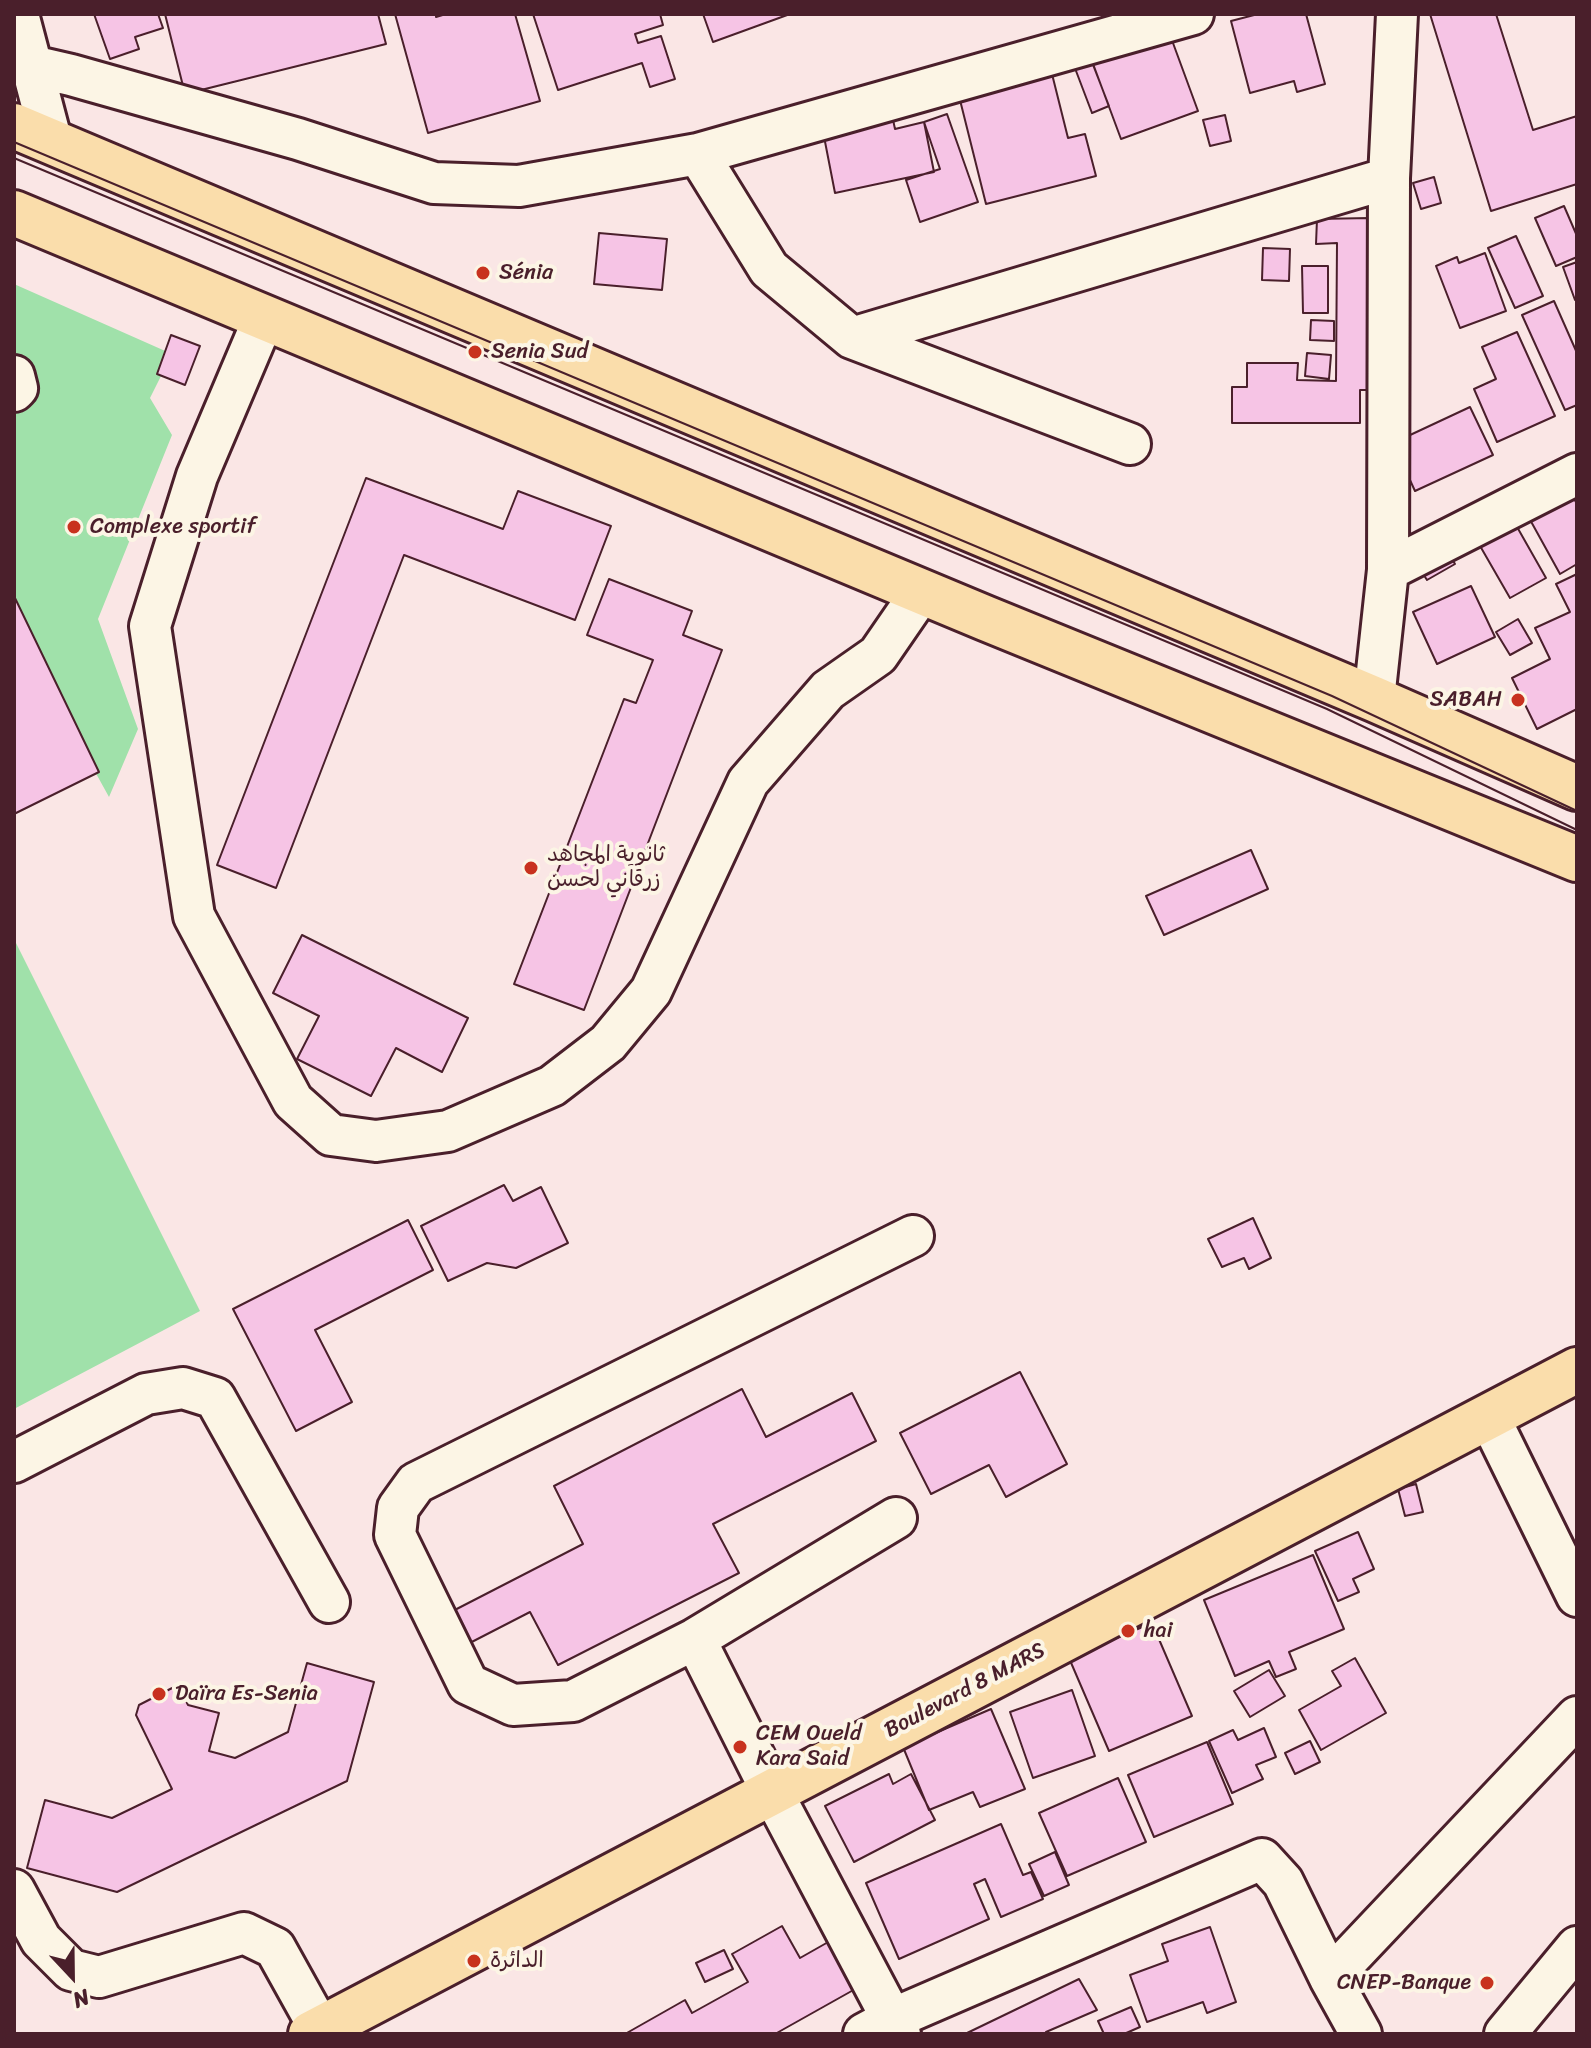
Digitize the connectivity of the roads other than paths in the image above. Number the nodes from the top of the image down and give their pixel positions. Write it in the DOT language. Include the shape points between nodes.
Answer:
graph roads {
  1 [pos="18,14"];
  2 [pos="1193,14"];
  3 [pos="1397,14"];
  4 [pos="32,66"];
  5 [pos="33,134"];
  6 [pos="698,154"];
  7 [pos="1389,178"];
  8 [pos="14,213"];
  9 [pos="264,318"];
  10 [pos="852,338"];
  11 [pos="14,376"];
  12 [pos="14,391"];
  13 [pos="1130,444"];
  14 [pos="1577,474"];
  15 [pos="1388,570"];
  16 [pos="922,591"];
  17 [pos="1374,699"];
  18 [pos="1577,788"];
  19 [pos="1577,859"];
  20 [pos="913,1236"];
  21 [pos="1577,1370"];
  22 [pos="1489,1417"];
  23 [pos="14,1462"];
  24 [pos="896,1518"];
  25 [pos="1577,1596"];
  26 [pos="329,1602"];
  27 [pos="695,1639"];
  28 [pos="1577,1717"];
  29 [pos="772,1792"];
  30 [pos="14,1890"];
  31 [pos="1577,1947"];
  32 [pos="1330,1978"];
  33 [pos="885,2029"];
  34 [pos="315,2032"];
  35 [pos="1361,2034"];
  36 [pos="1505,2034"];
  1 -- 4 [label="street"];
  2 -- 6 [label="street"];
  3 -- 7 [label="street"];
  4 -- 5 [label="street"];
  4 -- 6 [label="street" via="298,139 434,183 519,186"];
  5 -- 17 [label="main road"];
  6 -- 10 [label="street" via="769,269"];
  7 -- 10 [label="street"];
  7 -- 15 [label="street"];
  8 -- 9 [label="main road"];
  9 -- 16 [label="main road"];
  9 -- 16 [label="street" via="197,476 150,626 194,916 293,1101 331,1135 376,1141 448,1131 552,1086 608,1043 651,991 748,782 828,690 878,655"];
  10 -- 13 [label="street"];
  11 -- 12 [label="street"];
  14 -- 15 [label="street"];
  15 -- 17 [label="street"];
  16 -- 19 [label="main road"];
  17 -- 18 [label="main road"];
  20 -- 27 [label="street" via="416,1483 398,1508 395,1535 468,1684 513,1705 573,1701"];
  21 -- 22 [label="main road, Boulevard 8 MARS"];
  22 -- 25 [label="street"];
  22 -- 29 [label="main road, Boulevard 8 MARS"];
  23 -- 26 [label="street" via="146,1394 183,1388 215,1398"];
  24 -- 27 [label="street"];
  27 -- 29 [label="street"];
  28 -- 32 [label="street"];
  29 -- 33 [label="street"];
  29 -- 34 [label="main road, Boulevard 8 MARS"];
  30 -- 34 [label="street" via="41,1940 71,1970 99,1977 244,1933 275,1948"];
  31 -- 36 [label="street"];
  32 -- 33 [label="street" via="1283,1882 1262,1859"];
  32 -- 35 [label="street"];
}
